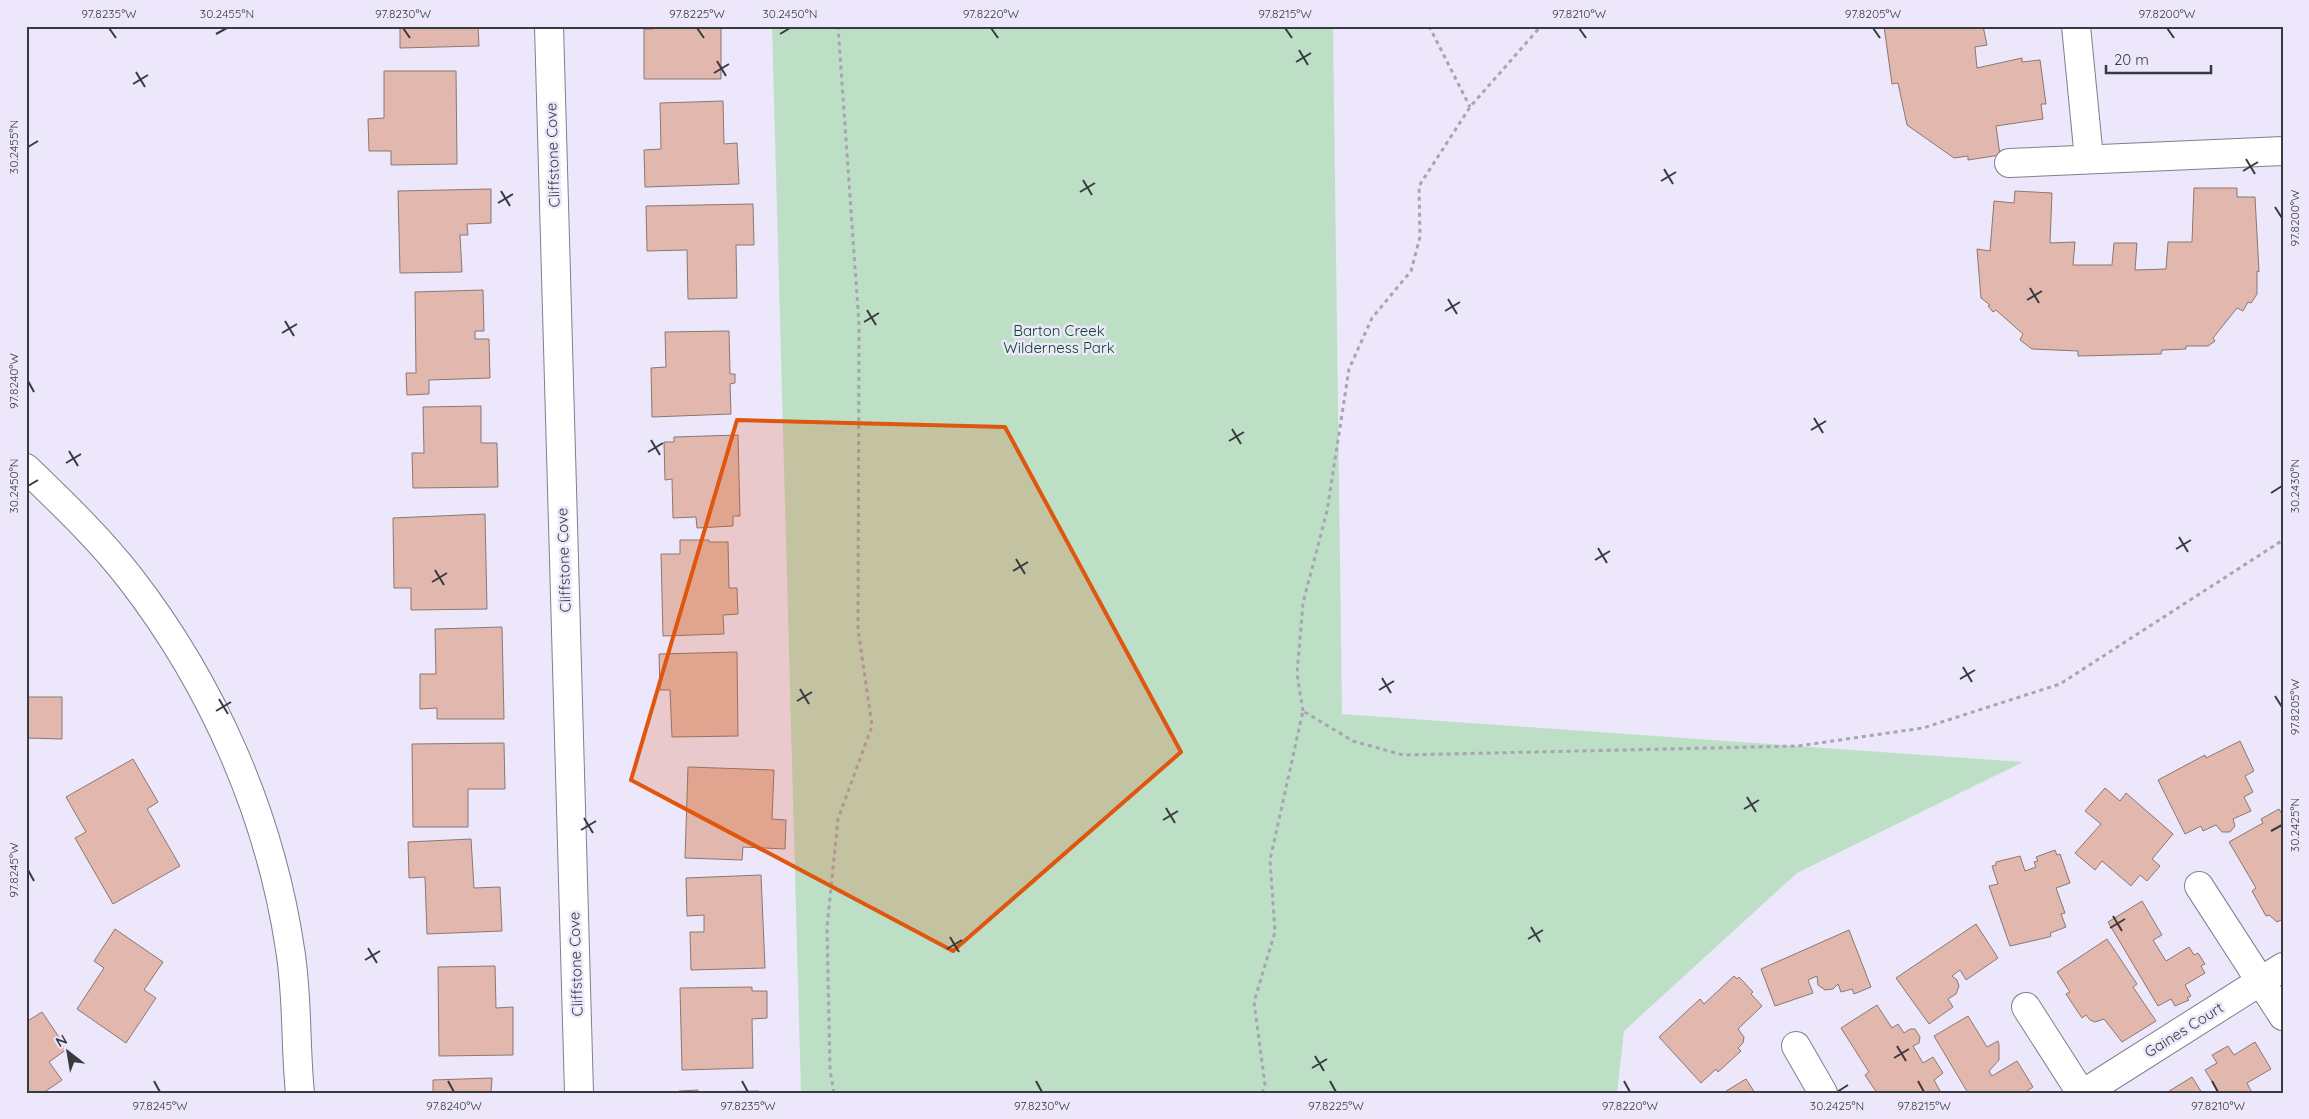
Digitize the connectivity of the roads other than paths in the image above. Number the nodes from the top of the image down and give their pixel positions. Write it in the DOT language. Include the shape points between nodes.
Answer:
graph roads {
  1 [pos="549,26"];
  2 [pos="2076,26"];
  3 [pos="2283,151"];
  4 [pos="2089,159"];
  5 [pos="2009,163"];
  6 [pos="26,468"];
  7 [pos="2199,886"];
  8 [pos="2283,967"];
  9 [pos="2260,981"];
  10 [pos="2026,1007"];
  11 [pos="2283,1016"];
  12 [pos="1796,1046"];
  13 [pos="297,1062"];
  14 [pos="290,1093"];
  15 [pos="300,1093"];
  16 [pos="579,1093"];
  17 [pos="1824,1093"];
  18 [pos="2083,1093"];
  1 -- 16 [label="street, Cliffstone Cove"];
  2 -- 4 [label="street"];
  3 -- 4 [label="street"];
  4 -- 5 [label="street"];
  6 -- 13 [label="street" via="129,578 179,649 234,754 257,813 277,885 290,950"];
  7 -- 9 [label="street"];
  8 -- 9 [label="street, Gaines Court"];
  9 -- 11 [label="street"];
  9 -- 18 [label="street, Gaines Court"];
  10 -- 18 [label="street"];
  12 -- 17 [label="street"];
  13 -- 14 [label="street"];
  13 -- 15 [label="street"];
}
